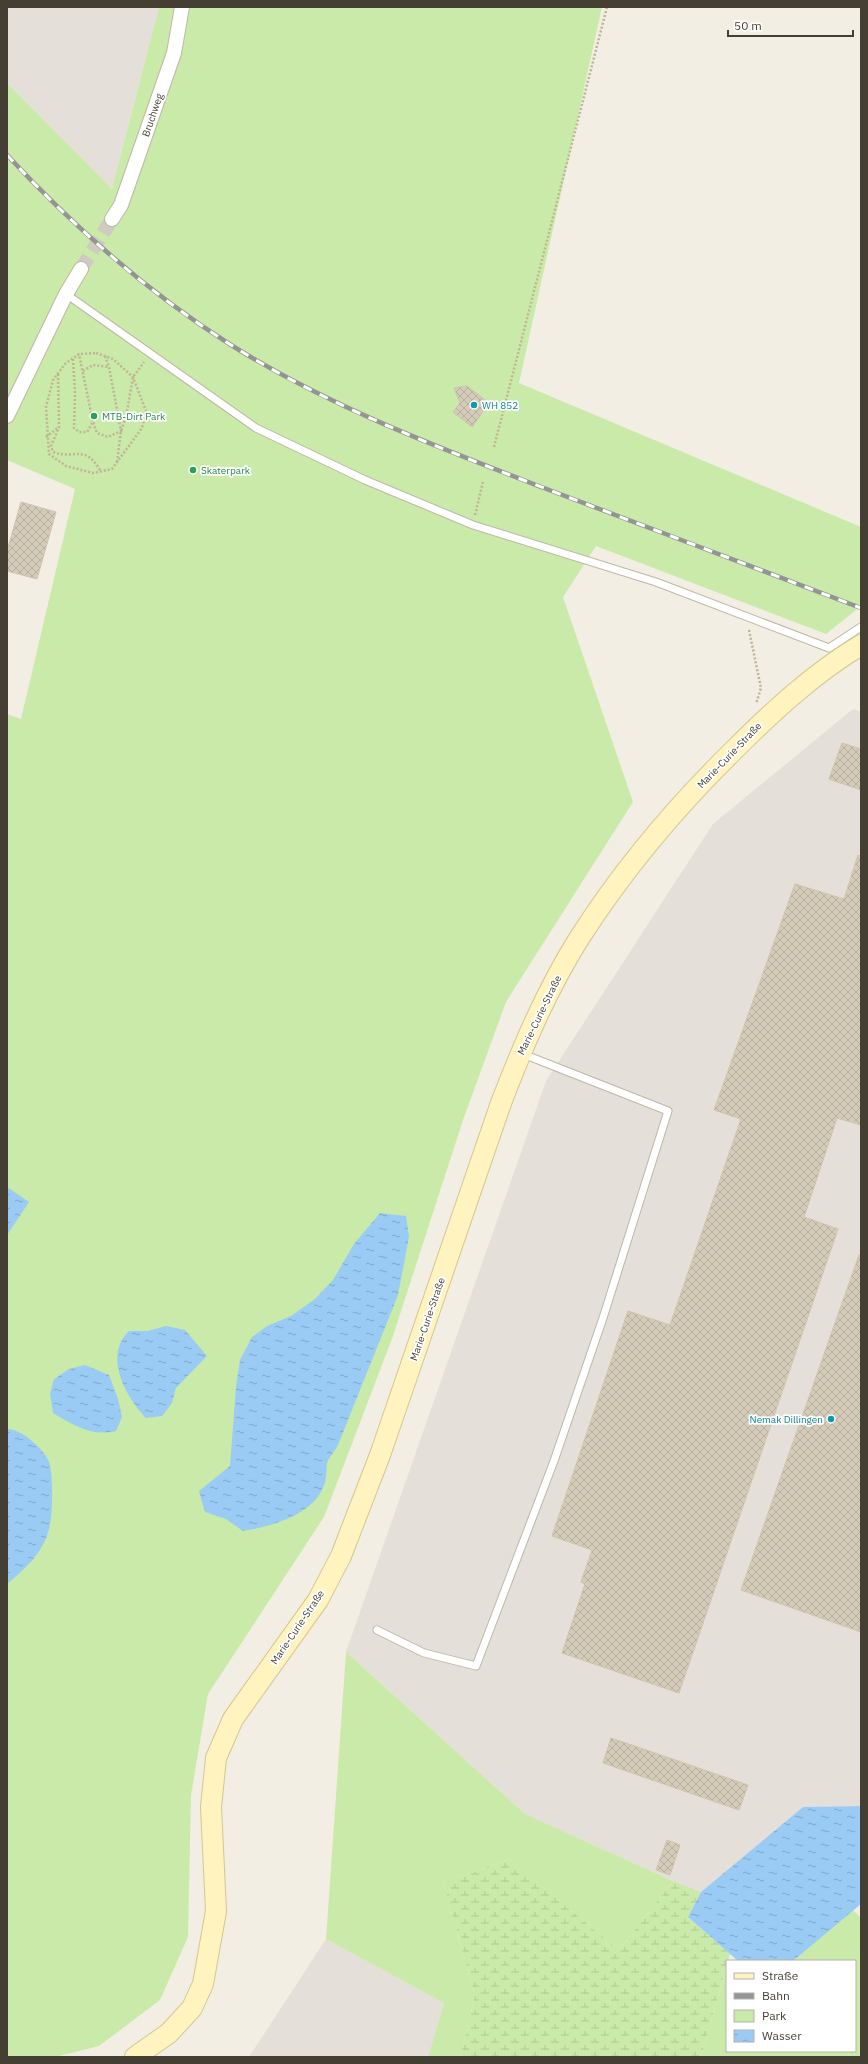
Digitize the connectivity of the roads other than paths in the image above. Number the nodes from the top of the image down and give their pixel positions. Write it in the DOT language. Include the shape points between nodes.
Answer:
graph roads {
  1 [pos="182,7"];
  2 [pos="112,219"];
  3 [pos="81,269"];
  4 [pos="66,294"];
  5 [pos="7,416"];
  6 [pos="861,627"];
  7 [pos="861,645"];
  8 [pos="520,1053"];
  9 [pos="377,1630"];
  10 [pos="135,2057"];
  1 -- 2 [label="street, Bruchweg" via="174,53 121,205"];
  3 -- 4 [label="street"];
  4 -- 5 [label="street"];
  4 -- 6 [label="lane" via="256,428 365,480 473,525 656,582 829,648"];
  7 -- 8 [label="main road, Marie-Curie-Straße" via="803,686 761,723 661,828 580,938 551,989"];
  8 -- 9 [label="lane" via="668,1111 554,1461 476,1666 424,1653"];
  8 -- 10 [label="main road, Marie-Curie-Straße" via="380,1455 341,1556 318,1600 233,1718 216,1758 211,1807 216,1911 203,1984 192,2008 169,2033"];
}
